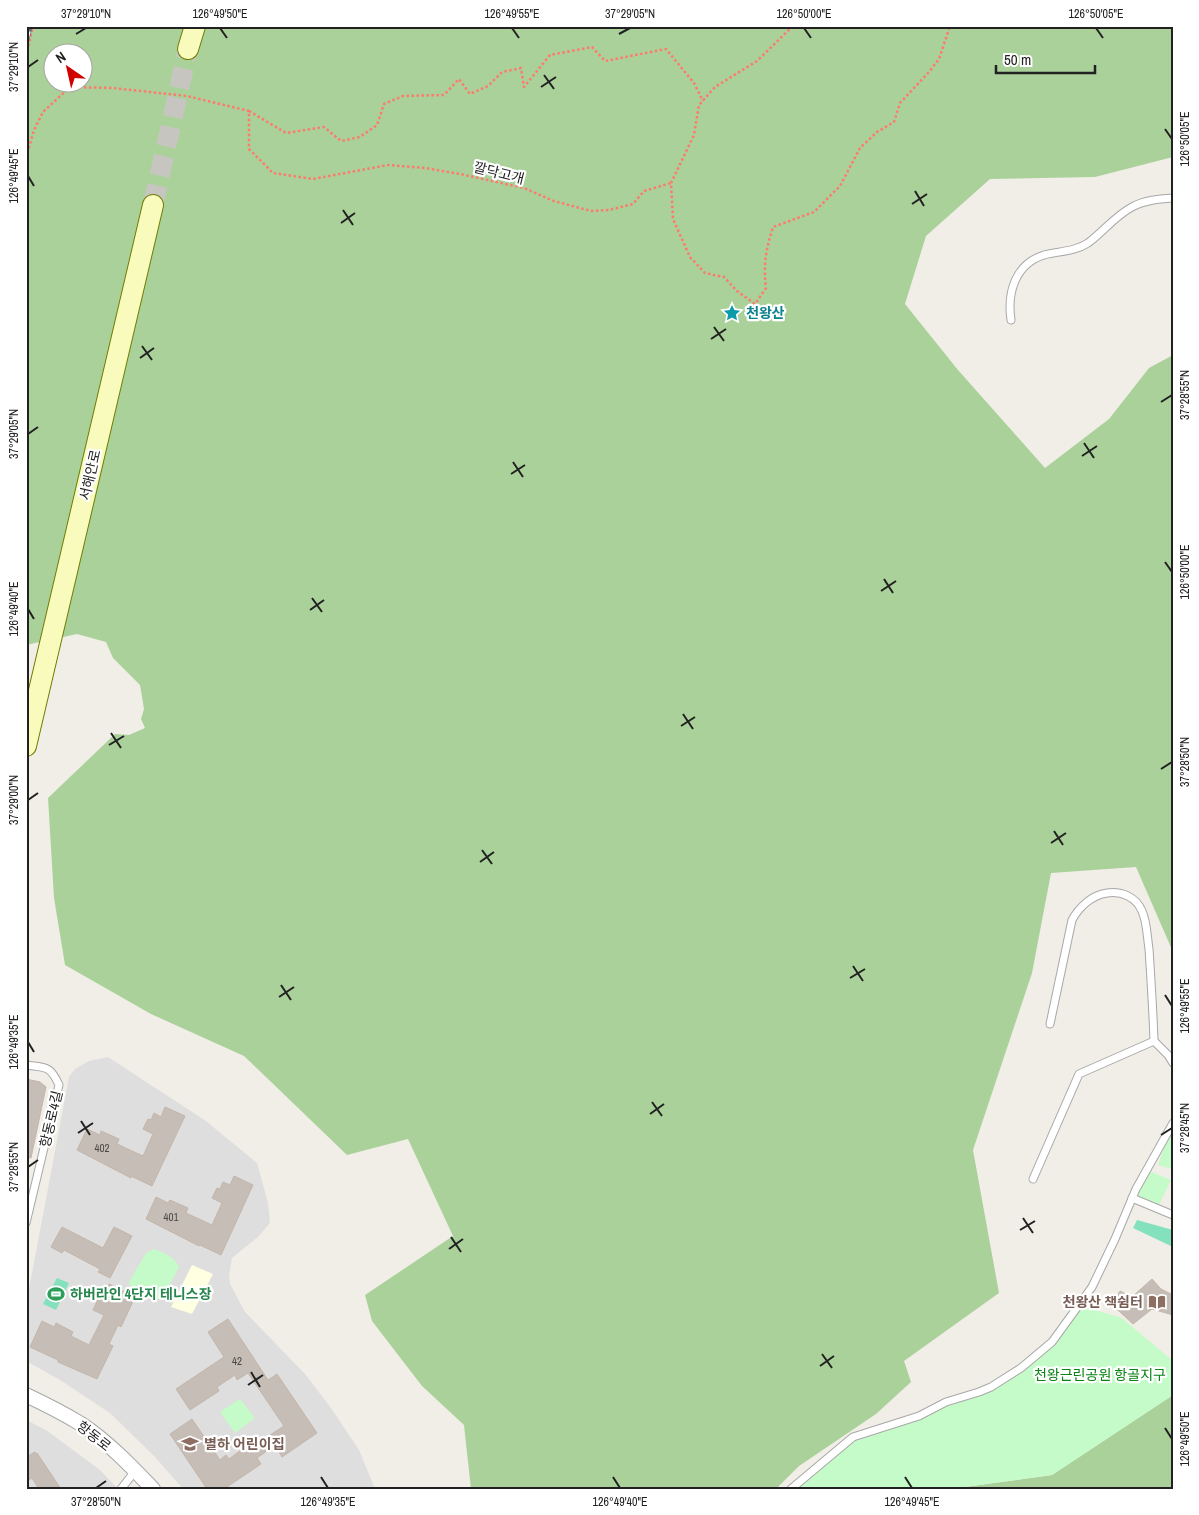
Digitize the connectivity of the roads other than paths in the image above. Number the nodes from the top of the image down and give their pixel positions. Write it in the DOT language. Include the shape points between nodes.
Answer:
graph roads {
  1 [pos="194,26"];
  2 [pos="188,49"];
  3 [pos="1173,198"];
  4 [pos="153,205"];
  5 [pos="1011,320"];
  6 [pos="26,746"];
  7 [pos="1050,1024"];
  8 [pos="1154,1041"];
  9 [pos="1173,1063"];
  10 [pos="26,1065"];
  11 [pos="1173,1124"];
  12 [pos="1034,1179"];
  13 [pos="1132,1198"];
  14 [pos="1173,1215"];
  15 [pos="26,1223"];
  16 [pos="26,1395"];
  17 [pos="136,1471"];
  18 [pos="121,1489"];
  19 [pos="153,1489"];
  20 [pos="791,1489"];
  1 -- 2 [label="main road"];
  3 -- 5 [label="lane" via="1153,199 1132,207 1080,248 1045,255 1028,263 1018,275 1009,298"];
  4 -- 6 [label="main road, 서해안로"];
  7 -- 8 [label="lane" via="1076,911 1091,899 1115,892 1135,900 1142,910 1147,929"];
  8 -- 9 [label="lane"];
  8 -- 12 [label="lane" via="1079,1074"];
  10 -- 15 [label="lane, 항동로4길" via="53,1072 59,1085"];
  11 -- 13 [label="lane"];
  13 -- 14 [label="lane"];
  13 -- 20 [label="lane" via="1092,1287 1052,1342 1037,1356 1008,1377 979,1392 853,1437"];
  16 -- 17 [label="street, 항동로" via="82,1425"];
  17 -- 18 [label="lane"];
  17 -- 19 [label="street, 항동로"];
}
